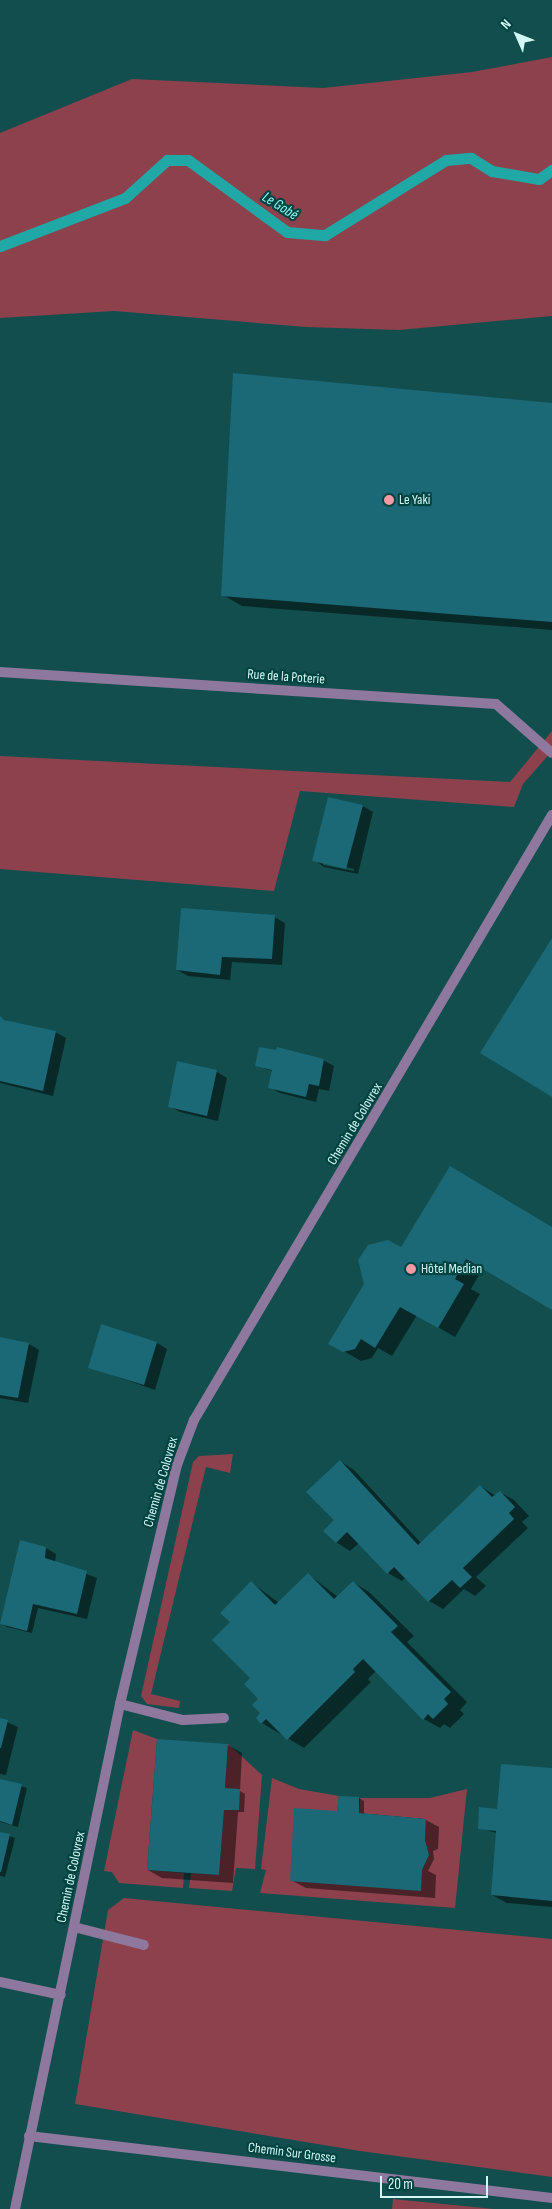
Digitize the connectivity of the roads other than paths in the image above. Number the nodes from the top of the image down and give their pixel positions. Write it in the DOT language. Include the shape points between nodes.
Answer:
graph roads {
  1 [pos="0,672"];
  2 [pos="552,753"];
  3 [pos="552,815"];
  4 [pos="120,1704"];
  5 [pos="224,1718"];
  6 [pos="74,1926"];
  7 [pos="144,1945"];
  8 [pos="0,1982"];
  9 [pos="61,1995"];
  10 [pos="29,2136"];
  11 [pos="552,2198"];
  12 [pos="15,2209"];
  1 -- 2 [label="street, Rue de la Poterie" via="496,704"];
  3 -- 4 [label="street, Chemin de Colovrex" via="194,1420 177,1465"];
  4 -- 5 [label="street" via="183,1720"];
  4 -- 6 [label="street, Chemin de Colovrex"];
  6 -- 7 [label="street"];
  6 -- 9 [label="street, Chemin de Colovrex"];
  8 -- 9 [label="street"];
  9 -- 10 [label="street, Chemin de Colovrex"];
  10 -- 11 [label="street, Chemin Sur Grosse"];
  10 -- 12 [label="street, Chemin de Colovrex"];
}
